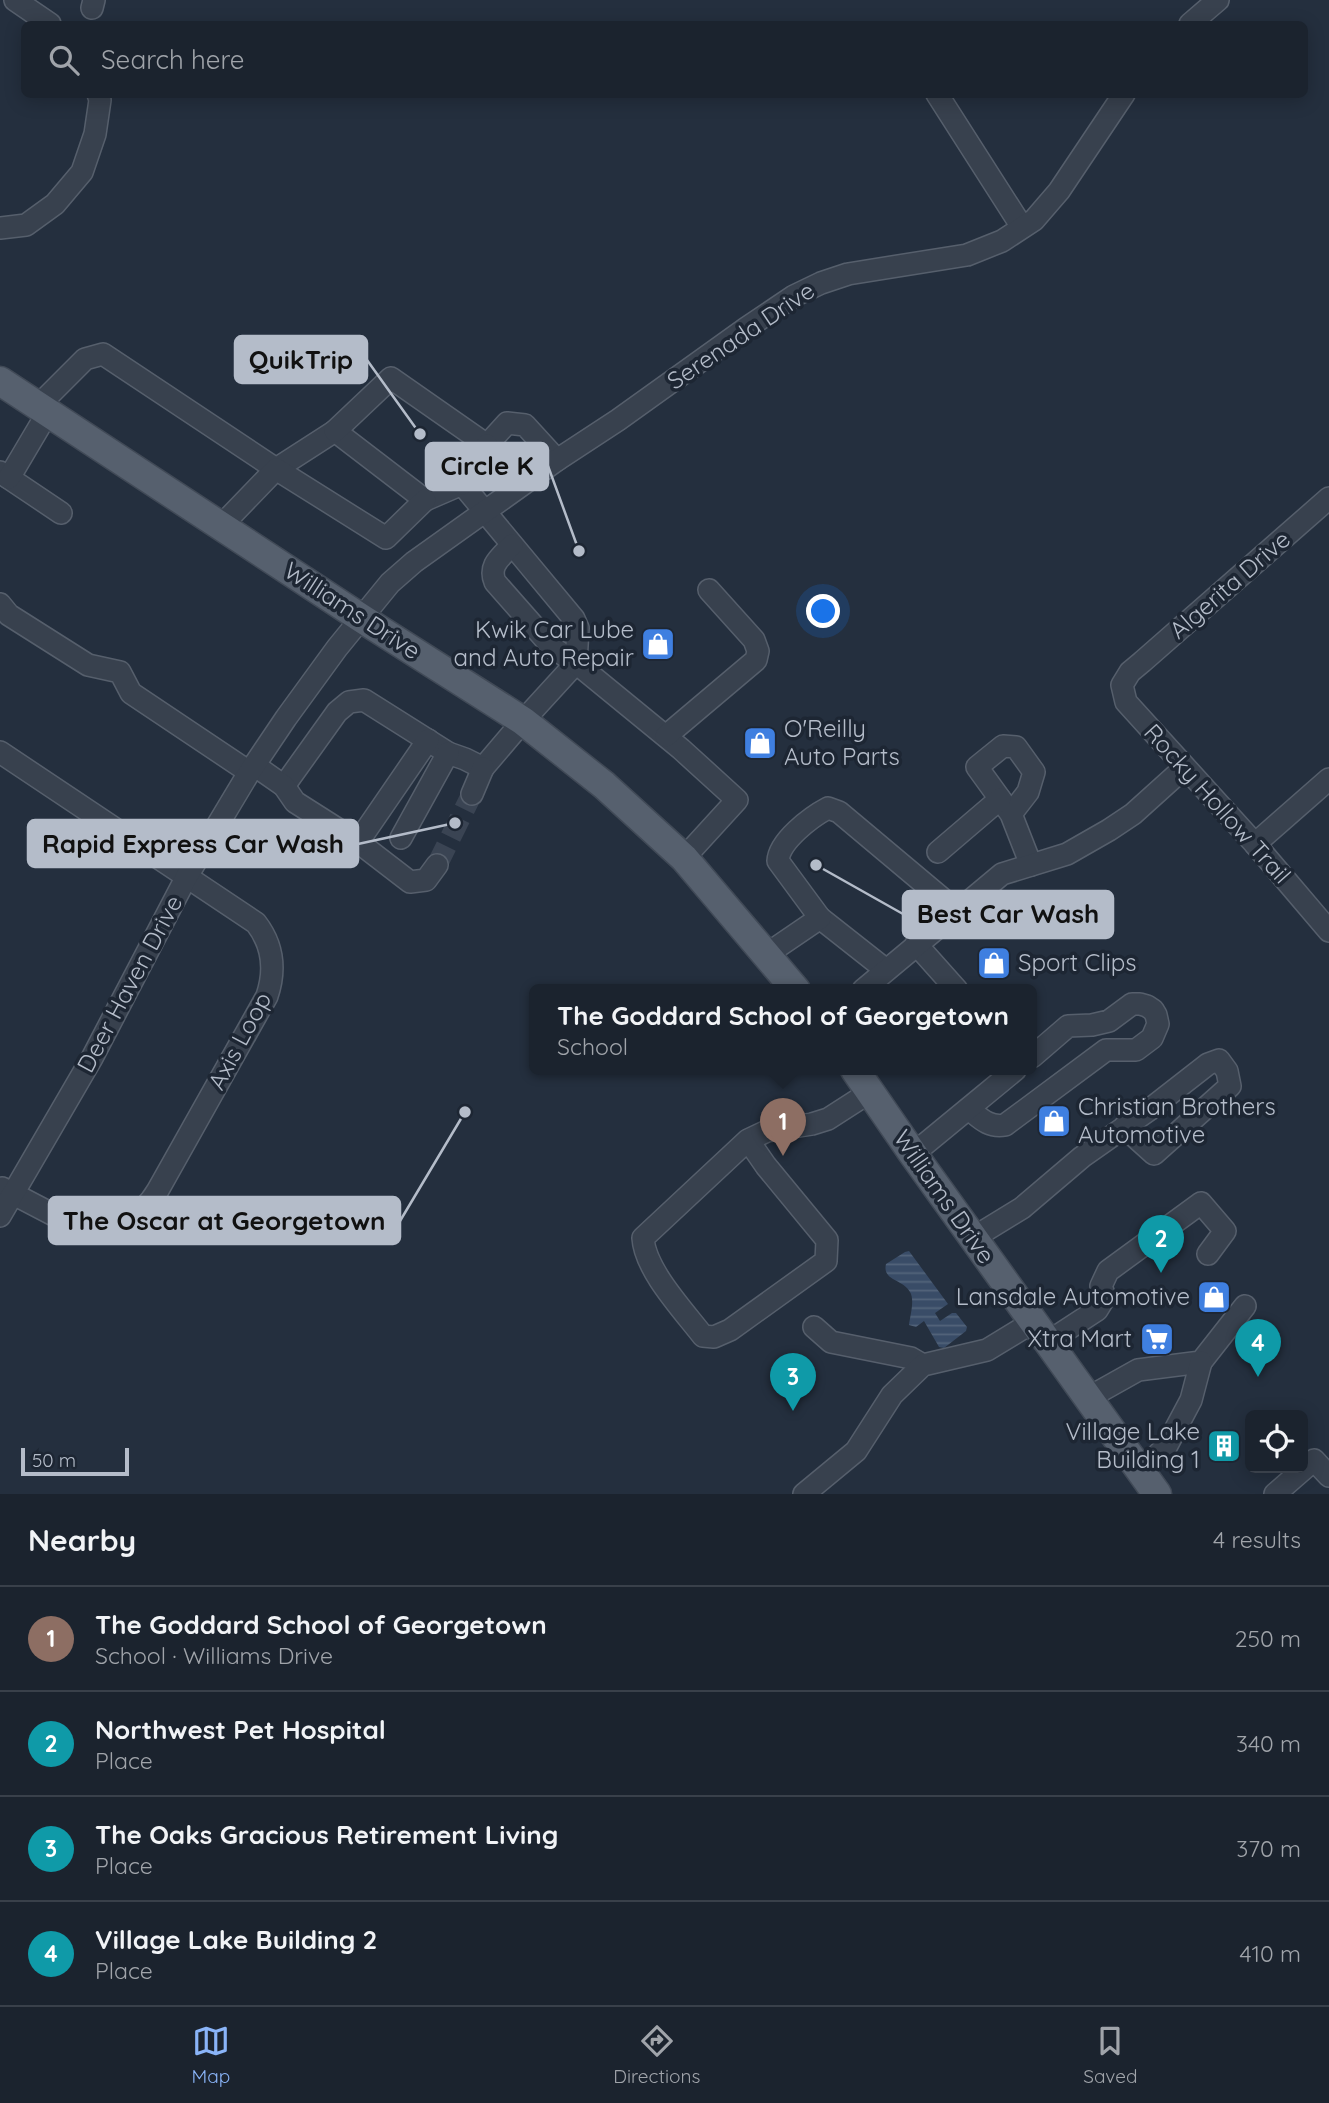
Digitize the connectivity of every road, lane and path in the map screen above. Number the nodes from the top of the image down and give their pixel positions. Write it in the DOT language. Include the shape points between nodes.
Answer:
graph roads {
  1 [pos="15,0"];
  2 [pos="1218,0"];
  3 [pos="46,21"];
  4 [pos="1194,21"];
  5 [pos="99,98"];
  6 [pos="940,98"];
  7 [pos="1121,98"];
  8 [pos="1022,227"];
  9 [pos="0,228"];
  10 [pos="0,381"];
  11 [pos="43,409"];
  12 [pos="335,431"];
  13 [pos="487,445"];
  14 [pos="557,460"];
  15 [pos="276,469"];
  16 [pos="4,475"];
  17 [pos="462,484"];
  18 [pos="1329,498"];
  19 [pos="425,500"];
  20 [pos="61,513"];
  21 [pos="485,513"];
  22 [pos="221,526"];
  23 [pos="512,545"];
  24 [pos="709,590"];
  25 [pos="0,604"];
  26 [pos="361,618"];
  27 [pos="576,663"];
  28 [pos="1130,672"];
  29 [pos="523,721"];
  30 [pos="666,736"];
  31 [pos="428,740"];
  32 [pos="0,752"];
  33 [pos="448,753"];
  34 [pos="483,768"];
  35 [pos="1184,768"];
  36 [pos="252,769"];
  37 [pos="1329,779"];
  38 [pos="285,786"];
  39 [pos="472,794"];
  40 [pos="401,838"];
  41 [pos="358,842"];
  42 [pos="1255,844"];
  43 [pos="938,852"];
  44 [pos="684,858"];
  45 [pos="436,865"];
  46 [pos="1031,865"];
  47 [pos="187,876"];
  48 [pos="957,911"];
  49 [pos="820,918"];
  50 [pos="1329,931"];
  51 [pos="916,944"];
  52 [pos="766,954"];
  53 [pos="886,970"];
  54 [pos="791,984"];
  55 [pos="870,984"];
  56 [pos="952,984"];
  57 [pos="1037,1052"];
  58 [pos="1009,1075"];
  59 [pos="862,1081"];
  60 [pos="969,1108"];
  61 [pos="1125,1127"];
  62 [pos="748,1140"];
  63 [pos="913,1154"];
  64 [pos="6,1190"];
  65 [pos="0,1216"];
  66 [pos="973,1238"];
  67 [pos="1208,1254"];
  68 [pos="1245,1306"];
  69 [pos="814,1327"];
  70 [pos="1041,1332"];
  71 [pos="1201,1362"];
  72 [pos="923,1365"];
  73 [pos="1088,1398"];
  74 [pos="1140,1471"];
  75 [pos="1329,1476"];
  76 [pos="804,1494"];
  77 [pos="1157,1494"];
  78 [pos="1275,1494"];
  1 -- 3 [label="street"];
  2 -- 4 [label="street"];
  5 -- 9 [label="street" via="95,134 82,172 55,204 26,225"];
  6 -- 8 [label="street"];
  7 -- 8 [label="street, Serenada Drive" via="1059,191"];
  8 -- 14 [label="street, Serenada Drive" via="967,256 848,274 812,287"];
  10 -- 11 [label="main road, Williams Drive"];
  11 -- 15 [label="street" via="85,359 103,354"];
  11 -- 16 [label="street"];
  11 -- 22 [label="main road, Williams Drive"];
  12 -- 13 [label="street" via="391,378"];
  12 -- 15 [label="street"];
  12 -- 19 [label="street"];
  13 -- 14 [label="street" via="507,423 525,425"];
  13 -- 17 [label="street"];
  14 -- 21 [label="street, Serenada Drive"];
  15 -- 19 [label="street" via="386,538"];
  15 -- 22 [label="street"];
  16 -- 20 [label="street"];
  17 -- 19 [label="street"];
  17 -- 21 [label="street"];
  18 -- 28 [label="street, Algerita Drive"];
  21 -- 23 [label="street"];
  21 -- 26 [label="street, Serenada Drive" via="401,572"];
  22 -- 26 [label="main road, Williams Drive"];
  23 -- 27 [label="street" via="575,619"];
  23 -- 27 [label="street" via="493,565 495,582 553,648"];
  24 -- 30 [label="street" via="754,640 756,660"];
  25 -- 36 [label="street" via="9,615 88,665 120,672 131,693"];
  26 -- 29 [label="main road, Williams Drive"];
  26 -- 36 [label="street, Deer Haven Drive"];
  27 -- 29 [label="street"];
  27 -- 30 [label="street"];
  28 -- 35 [label="street, Rocky Hollow Trail" via="1122,685 1126,702"];
  29 -- 34 [label="street"];
  29 -- 44 [label="main road, Williams Drive" via="604,785"];
  30 -- 44 [label="street" via="737,800"];
  31 -- 33 [label="street"];
  31 -- 38 [label="street" via="364,700 349,702"];
  31 -- 41 [label="street"];
  32 -- 47 [label="street, Axis Loop"];
  33 -- 34 [label="street"];
  33 -- 40 [label="street"];
  34 -- 39 [label="street"];
  35 -- 42 [label="street, Rocky Hollow Trail"];
  35 -- 46 [label="street" via="1109,830"];
  36 -- 38 [label="street"];
  36 -- 47 [label="street, Deer Haven Drive"];
  37 -- 42 [label="street"];
  38 -- 41 [label="street" via="296,802"];
  41 -- 45 [label="street" via="410,882 426,880"];
  42 -- 50 [label="street, Rocky Hollow Trail"];
  43 -- 46 [label="street" via="1005,806"];
  44 -- 52 [label="main road, Williams Drive"];
  46 -- 48 [label="street" via="1002,874"];
  47 -- 64 [label="street, Deer Haven Drive" via="92,1058"];
  47 -- 64 [label="street, Axis Loop" via="248,916 263,932 272,974 267,996 158,1190 144,1210 116,1226 83,1228"];
  48 -- 49 [label="street" via="828,808 786,841 778,856"];
  48 -- 51 [label="street"];
  49 -- 52 [label="street"];
  49 -- 53 [label="street"];
  51 -- 53 [label="street"];
  51 -- 56 [label="street"];
  52 -- 54 [label="main road, Williams Drive"];
  53 -- 55 [label="street"];
  57 -- 60 [label="street" via="1068,1026 1109,1021 1132,1004 1147,1006 1156,1015 1158,1024 1152,1038 1136,1050 1106,1050 1005,1125 987,1123"];
  58 -- 60 [label="street"];
  59 -- 62 [label="street" via="828,1119 767,1131"];
  59 -- 63 [label="main road, Williams Drive"];
  60 -- 63 [label="street"];
  61 -- 61 [label="street" via="1208,1064 1219,1060 1227,1070 1230,1086 1154,1154"];
  61 -- 66 [label="street" via="1022,1208"];
  62 -- 62 [label="street" via="643,1238 644,1252 654,1270 703,1336 730,1330 826,1261 827,1240"];
  63 -- 66 [label="main road, Williams Drive"];
  64 -- 65 [label="street, Deer Haven Drive"];
  66 -- 70 [label="main road, Williams Drive"];
  67 -- 70 [label="street" via="1225,1231 1201,1203 1108,1271 1101,1286 1105,1297 1097,1310"];
  68 -- 71 [label="street"];
  69 -- 72 [label="street" via="831,1342 911,1358"];
  70 -- 72 [label="street"];
  70 -- 73 [label="main road, Williams Drive"];
  71 -- 73 [label="street" via="1138,1370"];
  71 -- 74 [label="street" via="1191,1400 1166,1447"];
  72 -- 76 [label="street" via="892,1395 856,1451"];
  73 -- 74 [label="main road, Williams Drive"];
  74 -- 77 [label="main road, Williams Drive"];
  75 -- 78 [label="street" via="1314,1460"];
}
